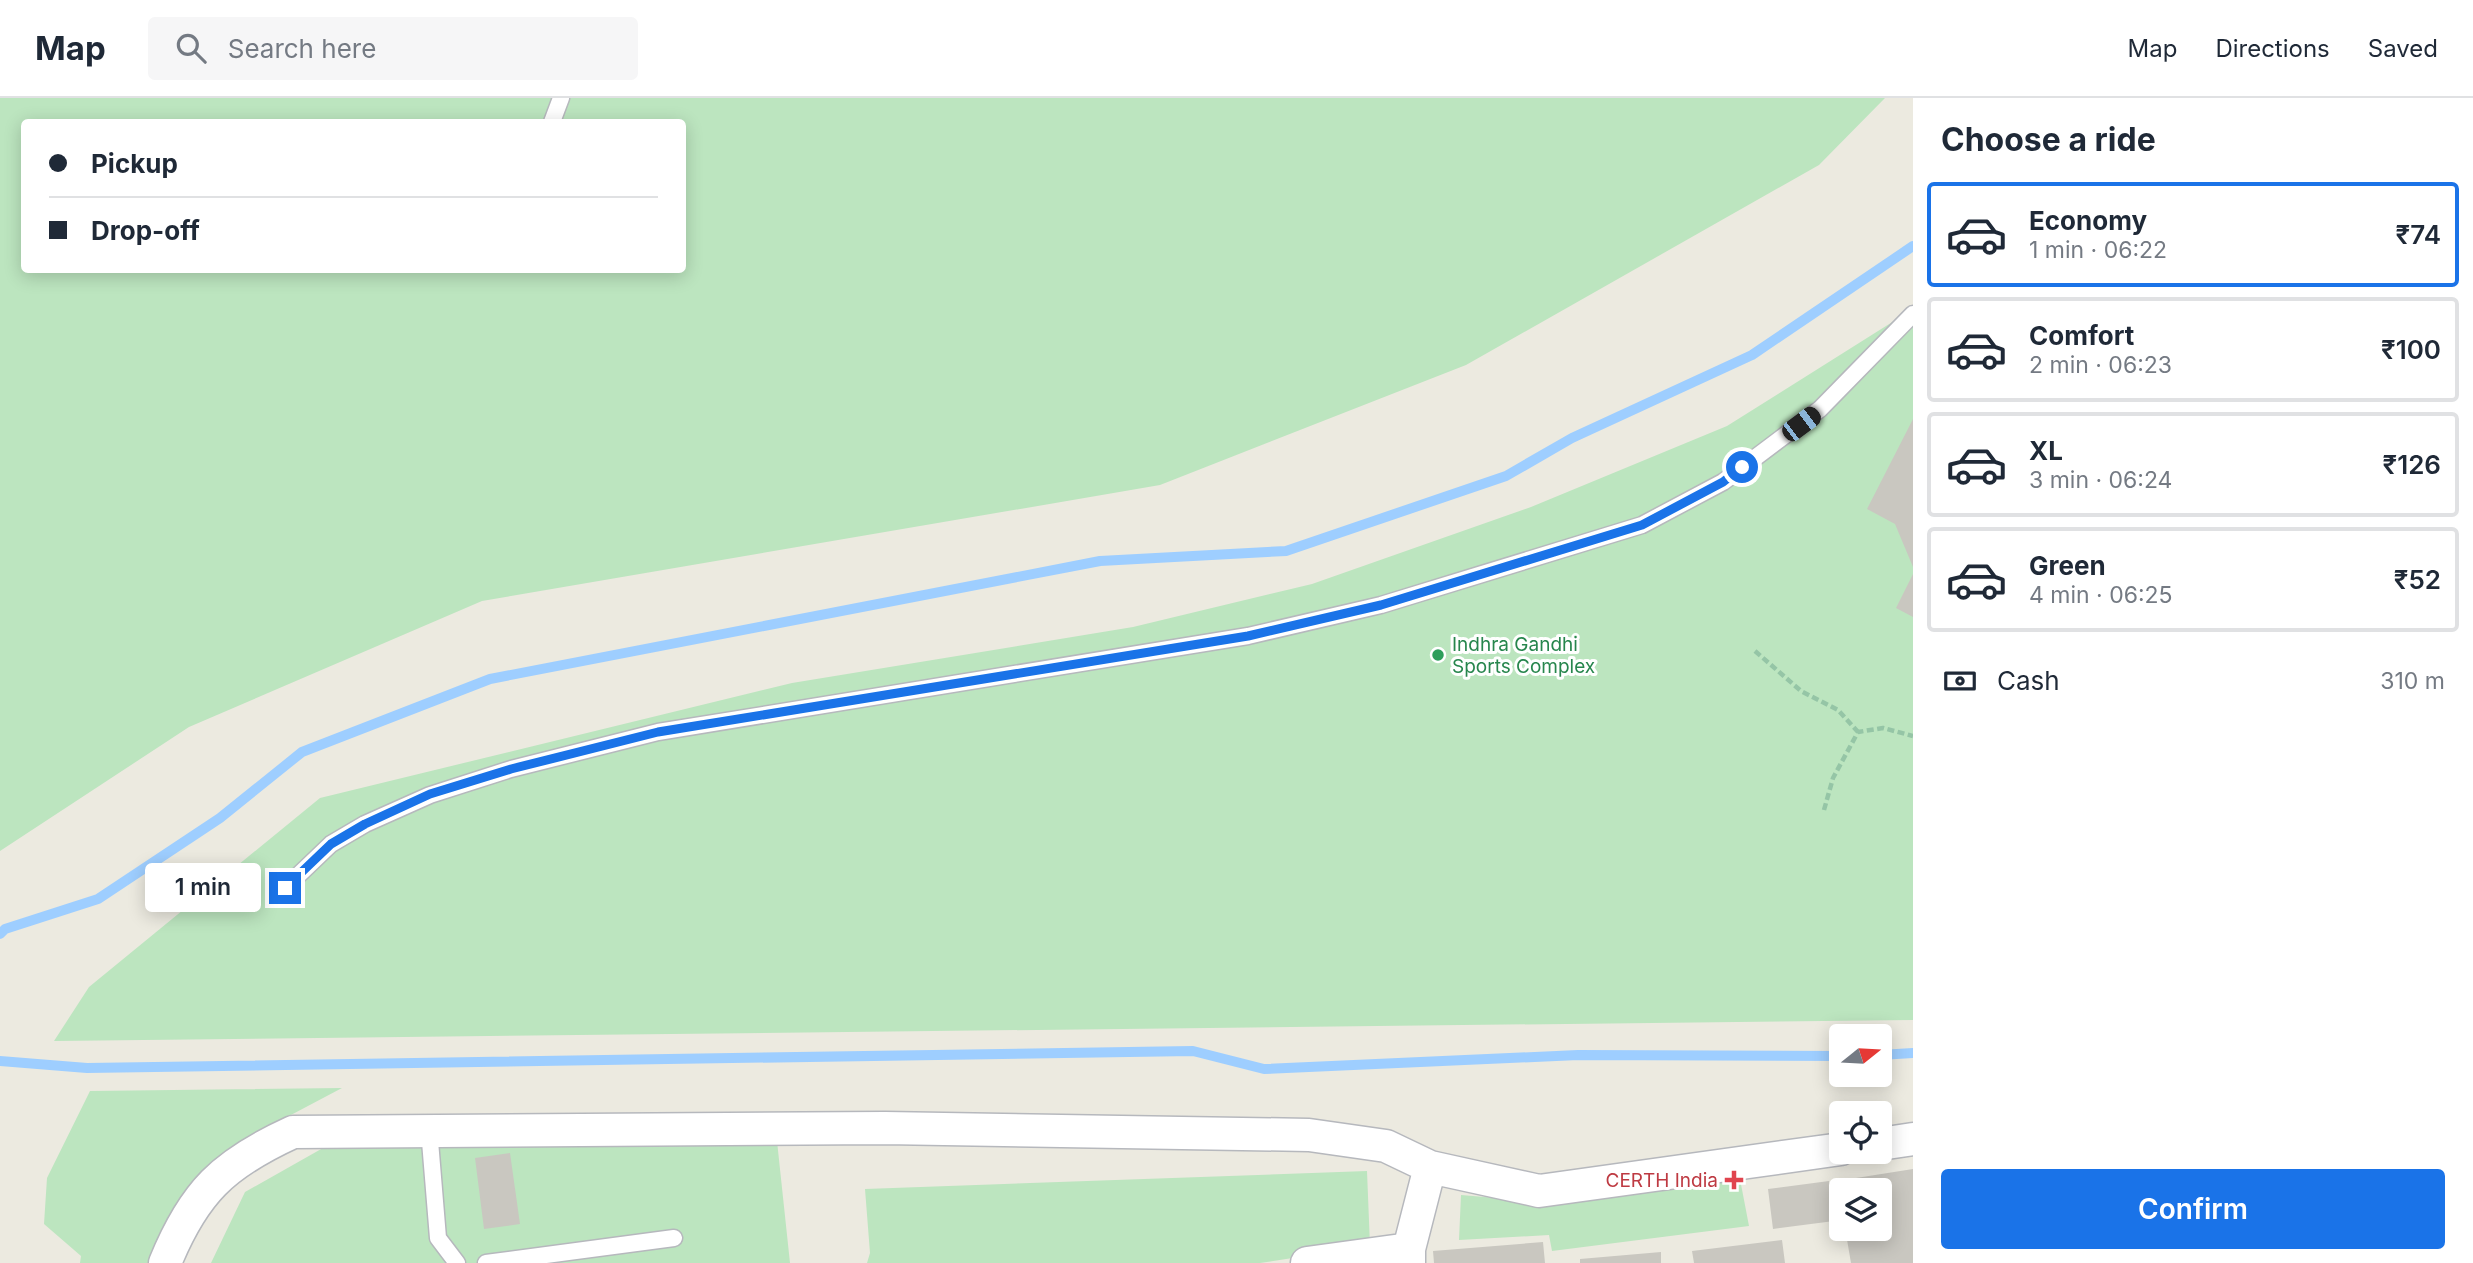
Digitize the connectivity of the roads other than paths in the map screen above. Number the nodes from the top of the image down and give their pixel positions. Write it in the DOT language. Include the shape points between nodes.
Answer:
graph roads {
  1 [pos="561,98"];
  2 [pos="553,119"];
  3 [pos="1913,314"];
  4 [pos="285,888"];
  5 [pos="429,1129"];
  6 [pos="1913,1139"];
  7 [pos="1892,1142"];
  8 [pos="1829,1151"];
  9 [pos="1430,1167"];
  10 [pos="674,1238"];
  11 [pos="1409,1256"];
  12 [pos="165,1263"];
  13 [pos="457,1263"];
  14 [pos="485,1263"];
  15 [pos="1307,1263"];
  1 -- 2 [label="lane"];
  3 -- 4 [label="lane" via="1820,409 1723,482 1642,525 1381,605 1248,636 658,732 511,769 430,794 365,824 331,844"];
  5 -- 9 [label="street" via="885,1128 1309,1135 1386,1146"];
  5 -- 12 [label="street" via="293,1132 256,1149 216,1178 182,1221"];
  5 -- 13 [label="lane" via="438,1238"];
  6 -- 7 [label="street"];
  8 -- 9 [label="street" via="1539,1191"];
  9 -- 11 [label="street"];
  10 -- 14 [label="lane"];
  11 -- 15 [label="street"];
}
